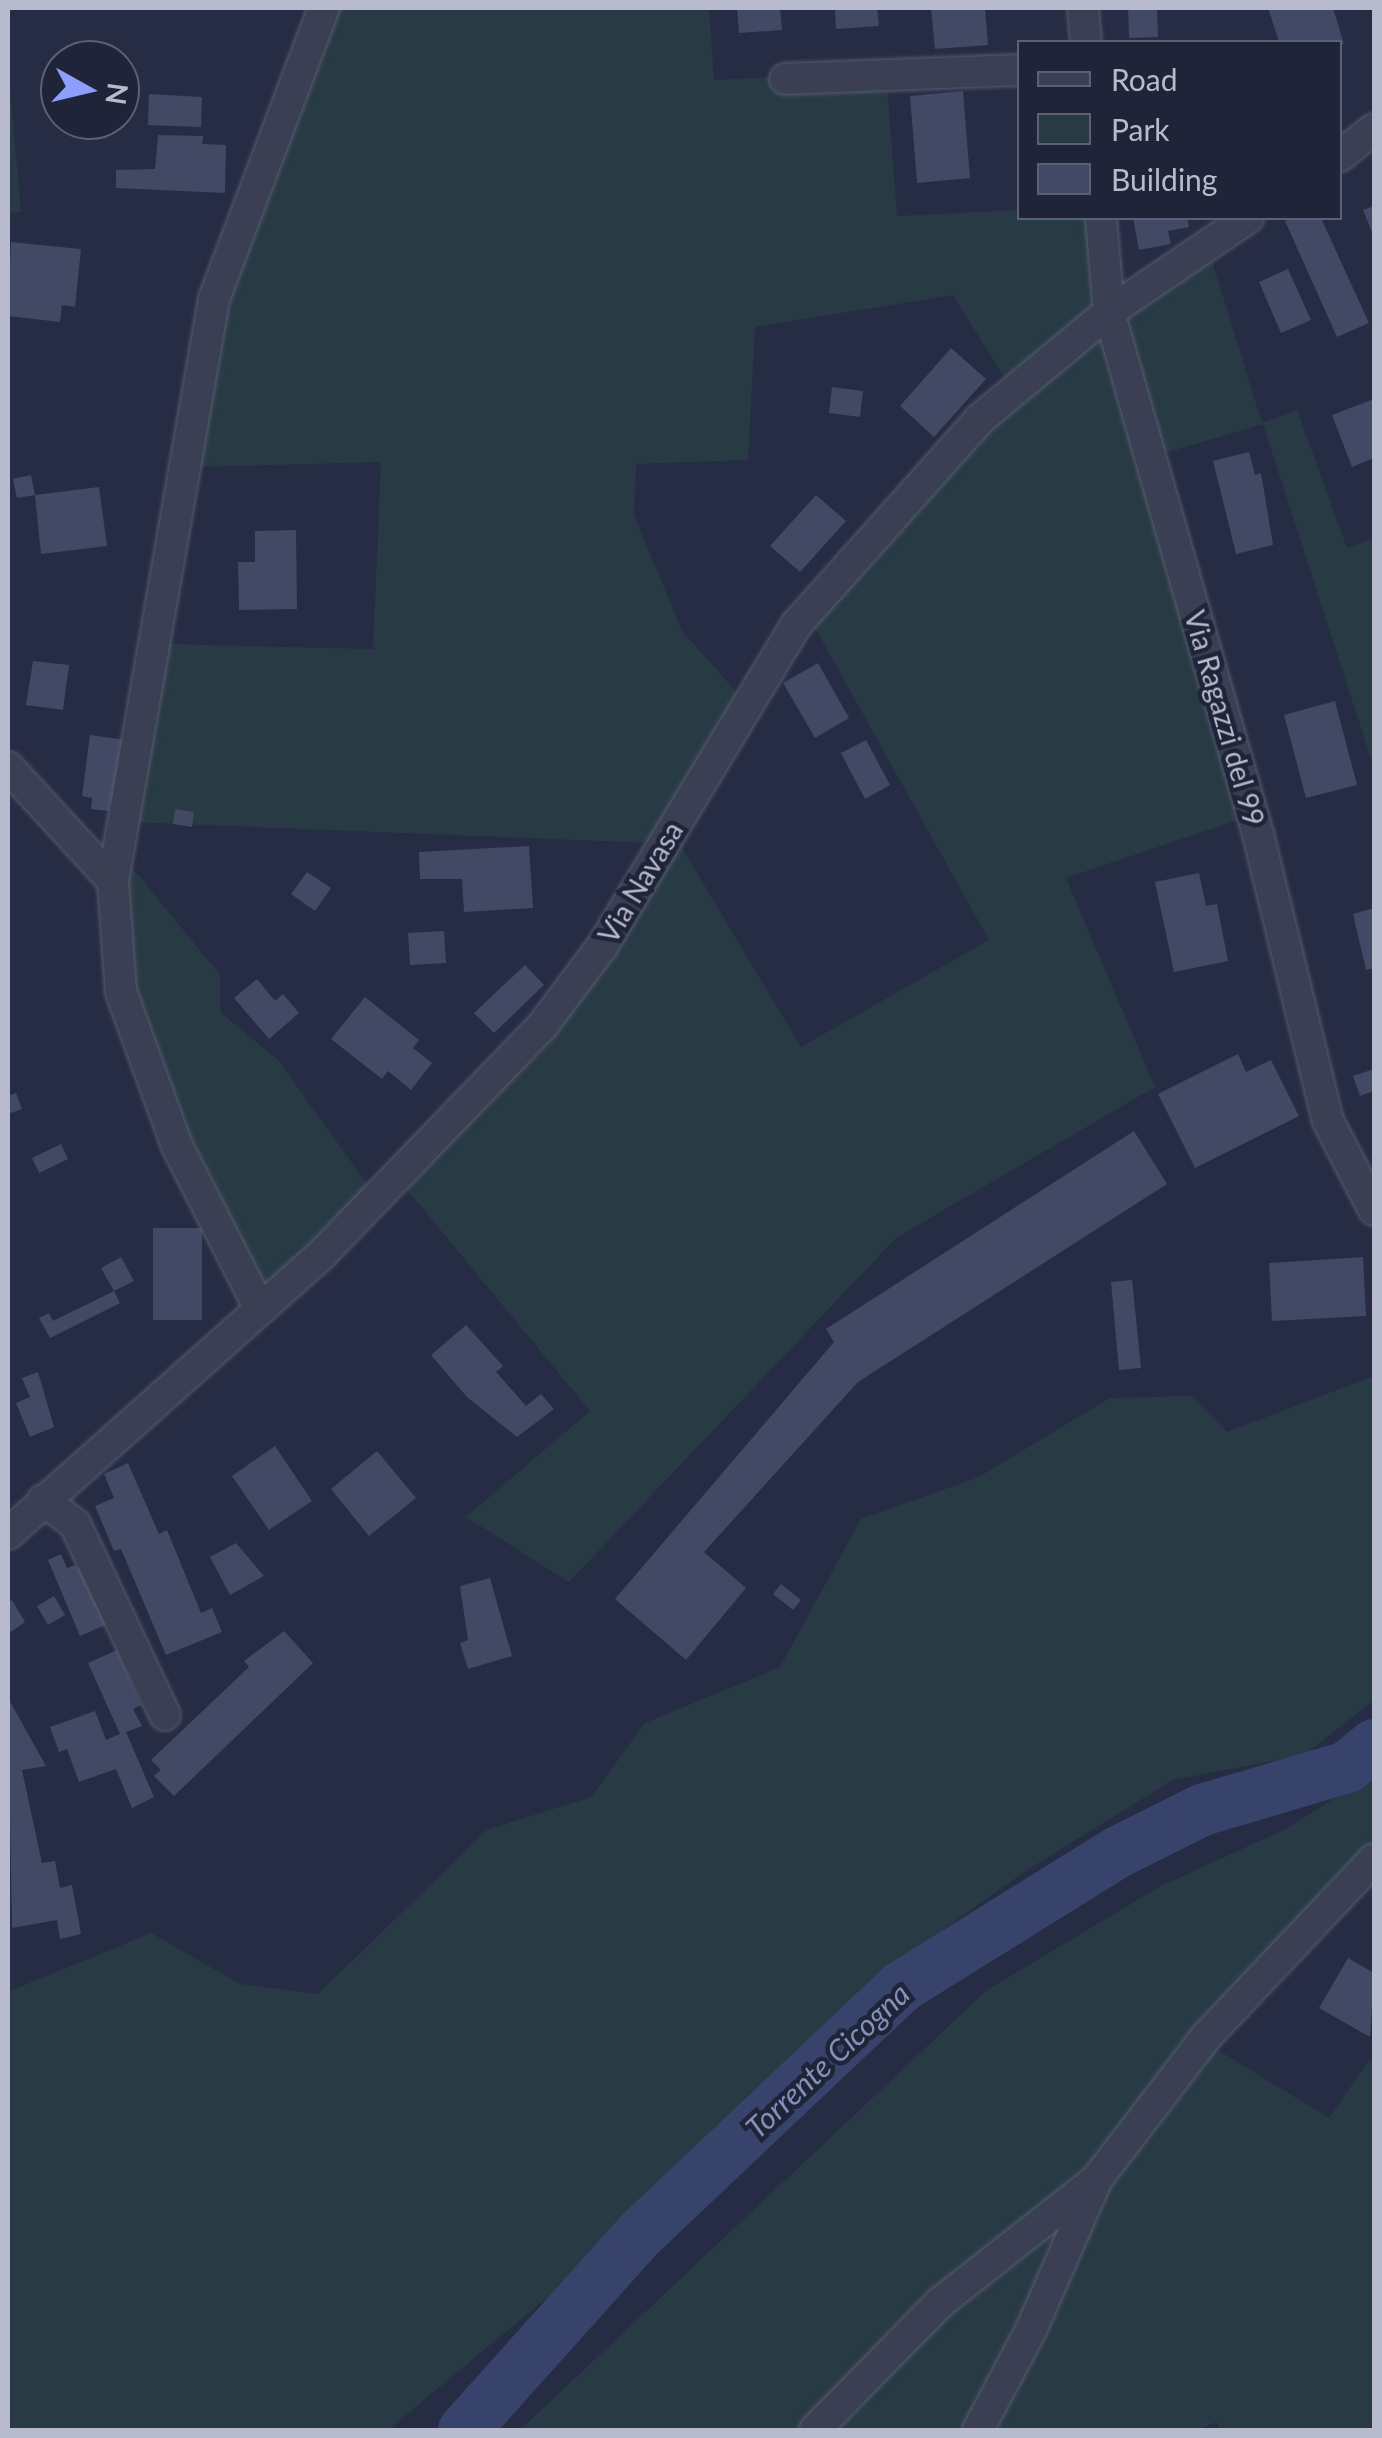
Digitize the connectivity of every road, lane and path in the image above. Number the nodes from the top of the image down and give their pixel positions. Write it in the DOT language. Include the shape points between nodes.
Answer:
graph roads {
  1 [pos="324,8"];
  2 [pos="1083,8"];
  3 [pos="1086,40"];
  4 [pos="1017,70"];
  5 [pos="785,79"];
  6 [pos="1374,129"];
  7 [pos="1342,154"];
  8 [pos="1101,220"];
  9 [pos="1245,220"];
  10 [pos="1109,312"];
  11 [pos="8,767"];
  12 [pos="113,882"];
  13 [pos="1374,1210"];
  14 [pos="260,1309"];
  15 [pos="43,1500"];
  16 [pos="8,1534"];
  17 [pos="165,1715"];
  18 [pos="1374,1859"];
  19 [pos="1097,2179"];
  20 [pos="815,2430"];
  21 [pos="978,2430"];
  1 -- 12 [label="street" via="214,299"];
  2 -- 3 [label="street"];
  4 -- 5 [label="street"];
  6 -- 7 [label="street"];
  8 -- 10 [label="street, Via Ragazzi del 99"];
  9 -- 10 [label="street, Via Navasa"];
  10 -- 13 [label="street, Via Ragazzi del 99" via="1258,834 1328,1121"];
  10 -- 14 [label="street, Via Navasa" via="980,419 830,582 737,716 576,984 376,1201"];
  11 -- 12 [label="street"];
  12 -- 14 [label="street" via="122,992 176,1146"];
  14 -- 15 [label="street, Via Navasa"];
  15 -- 16 [label="street, Via Navasa"];
  15 -- 17 [label="street" via="75,1524"];
  18 -- 19 [label="street" via="1205,2038"];
  19 -- 20 [label="street" via="941,2302"];
  19 -- 21 [label="street" via="1032,2330"];
}
